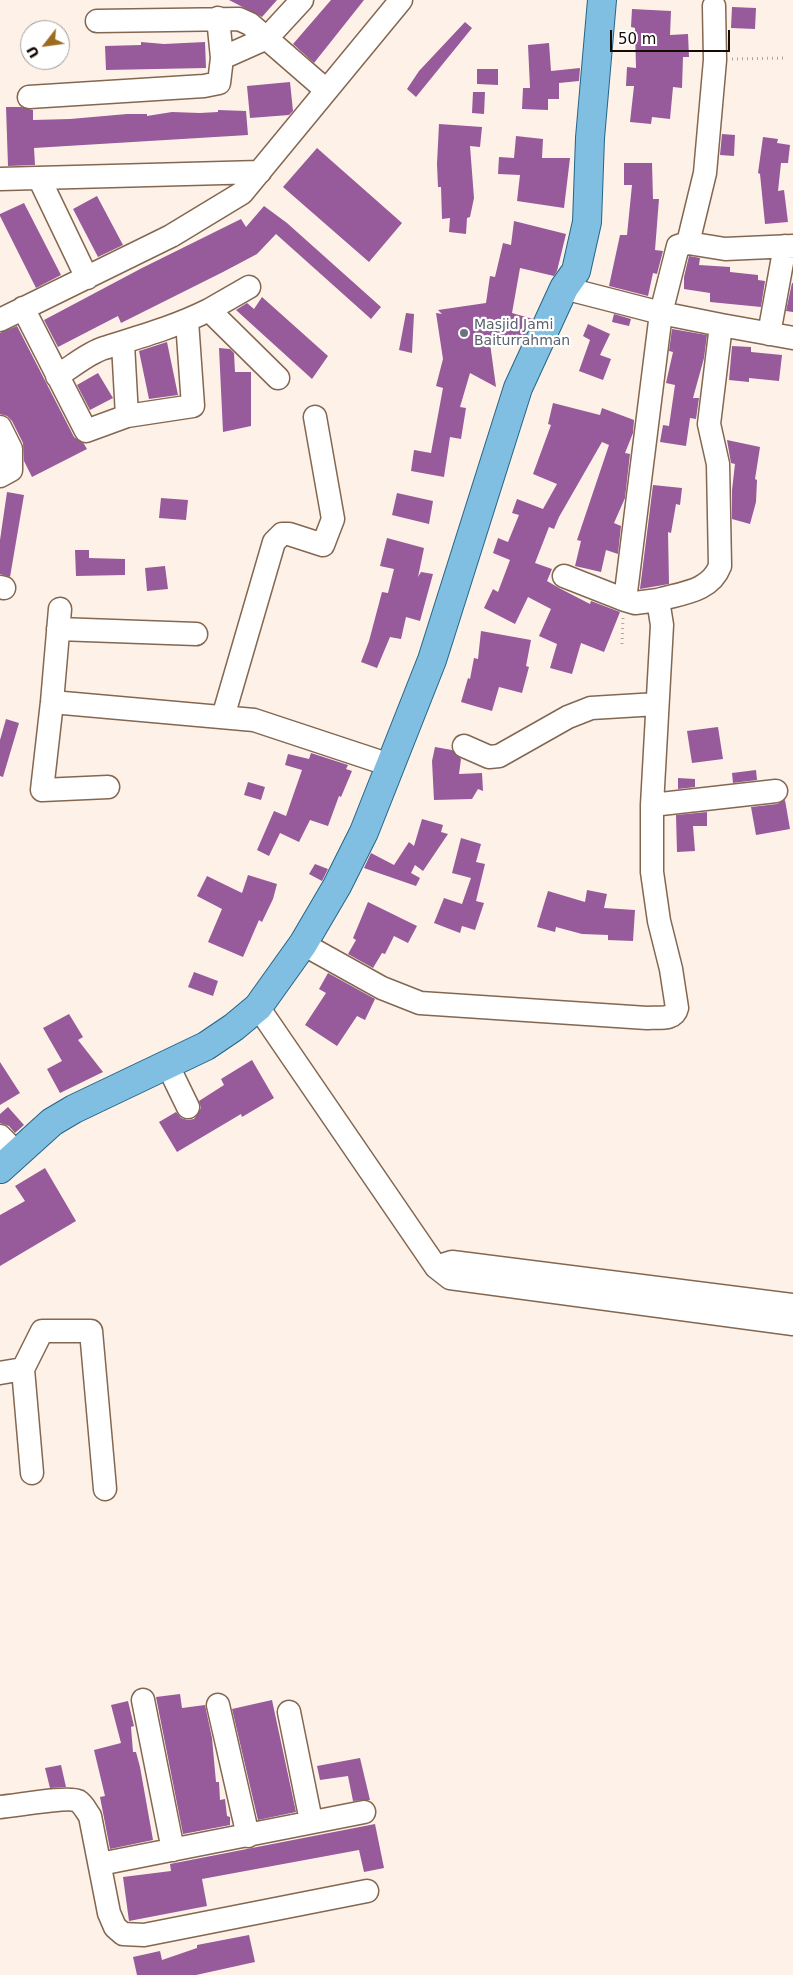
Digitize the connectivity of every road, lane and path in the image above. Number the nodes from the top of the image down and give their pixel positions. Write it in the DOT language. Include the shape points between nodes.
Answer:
graph roads {
  1 [pos="302,0"];
  2 [pos="401,0"];
  3 [pos="602,0"];
  4 [pos="714,6"];
  5 [pos="152,10"];
  6 [pos="222,12"];
  7 [pos="97,21"];
  8 [pos="267,38"];
  9 [pos="222,58"];
  10 [pos="787,58"];
  11 [pos="714,60"];
  12 [pos="326,90"];
  13 [pos="29,97"];
  14 [pos="260,172"];
  15 [pos="39,178"];
  16 [pos="0,180"];
  17 [pos="688,243"];
  18 [pos="789,246"];
  19 [pos="87,278"];
  20 [pos="249,287"];
  21 [pos="564,288"];
  22 [pos="23,308"];
  23 [pos="209,310"];
  24 [pos="661,313"];
  25 [pos="0,320"];
  26 [pos="187,321"];
  27 [pos="721,325"];
  28 [pos="769,334"];
  29 [pos="793,338"];
  30 [pos="123,344"];
  31 [pos="57,376"];
  32 [pos="278,378"];
  33 [pos="127,416"];
  34 [pos="315,417"];
  35 [pos="0,427"];
  36 [pos="0,476"];
  37 [pos="564,576"];
  38 [pos="625,600"];
  39 [pos="658,600"];
  40 [pos="196,634"];
  41 [pos="622,644"];
  42 [pos="52,702"];
  43 [pos="657,704"];
  44 [pos="223,717"];
  45 [pos="464,746"];
  46 [pos="390,765"];
  47 [pos="108,787"];
  48 [pos="776,791"];
  49 [pos="652,805"];
  50 [pos="303,944"];
  51 [pos="258,1007"];
  52 [pos="168,1066"];
  53 [pos="188,1106"];
  54 [pos="6,1153"];
  55 [pos="436,1267"];
  56 [pos="793,1305"];
  57 [pos="793,1324"];
  58 [pos="23,1369"];
  59 [pos="0,1373"];
  60 [pos="32,1473"];
  61 [pos="105,1489"];
  62 [pos="143,1700"];
  63 [pos="218,1705"];
  64 [pos="289,1712"];
  65 [pos="0,1807"];
  66 [pos="364,1812"];
  67 [pos="311,1821"];
  68 [pos="248,1836"];
  69 [pos="172,1850"];
  70 [pos="100,1864"];
  71 [pos="366,1891"];
  1 -- 8 [label="street"];
  2 -- 12 [label="street"];
  3 -- 21 [label="main road" via="590,138 587,222 576,271"];
  4 -- 11 [label="street"];
  5 -- 6 [label="street"];
  5 -- 7 [label="street"];
  6 -- 8 [label="street" via="250,24"];
  6 -- 9 [label="street"];
  8 -- 9 [label="street"];
  8 -- 12 [label="street"];
  9 -- 13 [label="street" via="219,83"];
  10 -- 11 [label="path"];
  11 -- 17 [label="street" via="705,172"];
  12 -- 14 [label="street"];
  14 -- 15 [label="street"];
  14 -- 19 [label="street" via="242,193 172,236"];
  15 -- 16 [label="street"];
  15 -- 19 [label="street"];
  17 -- 18 [label="street" via="725,249"];
  17 -- 24 [label="street" via="681,244 676,250"];
  18 -- 28 [label="street"];
  19 -- 22 [label="street"];
  20 -- 23 [label="street"];
  21 -- 24 [label="street"];
  21 -- 46 [label="main road" via="518,388 432,660"];
  22 -- 25 [label="street"];
  22 -- 31 [label="street"];
  23 -- 26 [label="street"];
  23 -- 32 [label="street"];
  24 -- 27 [label="street"];
  24 -- 38 [label="street"];
  26 -- 30 [label="street"];
  26 -- 33 [label="street" via="193,406"];
  27 -- 28 [label="street"];
  27 -- 39 [label="street" via="709,424 718,464 720,566 708,585"];
  28 -- 29 [label="street"];
  30 -- 31 [label="street" via="102,348"];
  30 -- 33 [label="street"];
  31 -- 33 [label="street" via="86,431"];
  34 -- 44 [label="street" via="332,520 323,545 289,534 282,534 274,542"];
  35 -- 36 [label="street" via="11,449 11,470"];
  37 -- 38 [label="street"];
  38 -- 39 [label="street" via="635,603"];
  38 -- 41 [label="path"];
  39 -- 43 [label="street" via="662,625"];
  40 -- 42 [label="street" via="59,619"];
  42 -- 44 [label="street"];
  42 -- 47 [label="street" via="42,790"];
  43 -- 45 [label="street" via="591,708 568,717 500,756 489,757"];
  43 -- 49 [label="street"];
  44 -- 46 [label="street" via="254,720"];
  46 -- 50 [label="main road" via="364,832"];
  48 -- 49 [label="street"];
  49 -- 50 [label="street" via="652,872 678,1008 672,1016 568,1014 420,1003 382,988"];
  50 -- 51 [label="main road"];
  51 -- 52 [label="main road" via="222,1036"];
  51 -- 55 [label="street"];
  52 -- 53 [label="street"];
  52 -- 54 [label="main road" via="74,1109"];
  55 -- 56 [label="street" via="452,1262"];
  55 -- 57 [label="street" via="450,1278"];
  58 -- 59 [label="street"];
  58 -- 60 [label="street"];
  58 -- 61 [label="street" via="42,1331 91,1331"];
  62 -- 69 [label="street"];
  63 -- 68 [label="street"];
  64 -- 67 [label="street"];
  65 -- 70 [label="street" via="64,1799 77,1801 90,1816"];
  66 -- 67 [label="street"];
  67 -- 68 [label="street"];
  68 -- 69 [label="street"];
  69 -- 70 [label="street"];
  70 -- 71 [label="street" via="109,1913 118,1931 126,1935 144,1935"];
}
